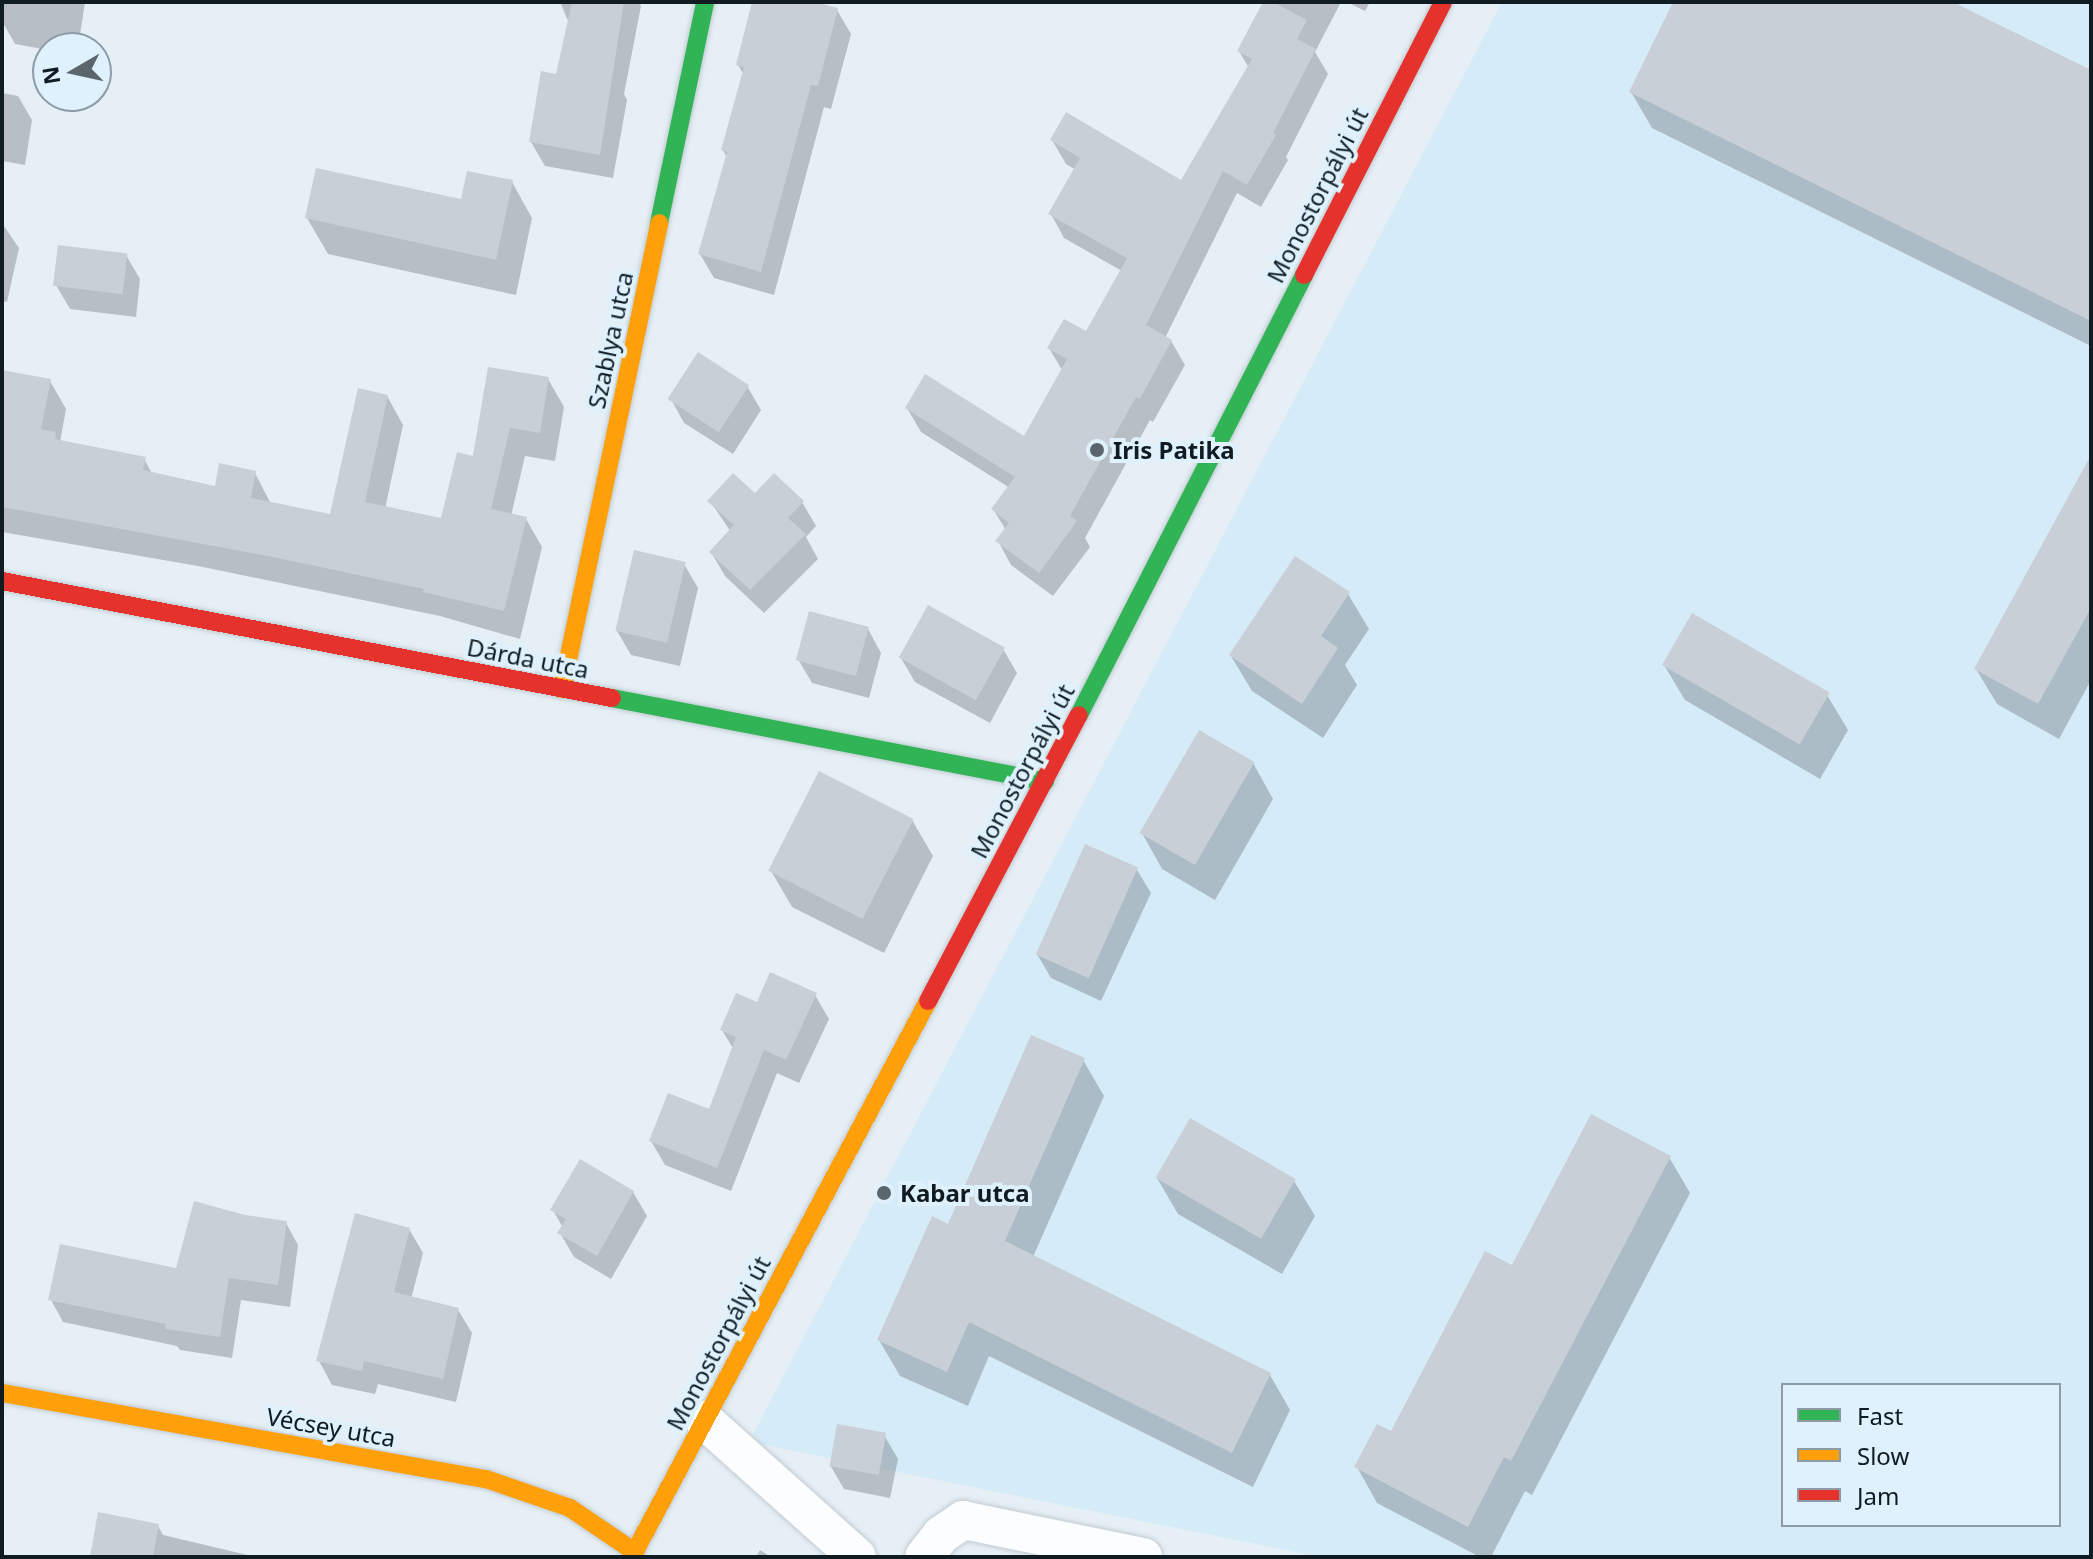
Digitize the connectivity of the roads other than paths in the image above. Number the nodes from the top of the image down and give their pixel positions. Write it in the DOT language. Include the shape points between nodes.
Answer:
graph roads {
  1 [pos="705,2"];
  2 [pos="1443,2"];
  3 [pos="2,581"];
  4 [pos="562,689"];
  5 [pos="1045,781"];
  6 [pos="2,1393"];
  7 [pos="704,1420"];
  8 [pos="634,1554"];
  9 [pos="857,1557"];
  10 [pos="924,1557"];
  11 [pos="1143,1557"];
  1 -- 4 [label="street, Szablya utca"];
  2 -- 5 [label="street, Monostorpályi út"];
  3 -- 4 [label="street, Dárda utca"];
  4 -- 5 [label="street, Dárda utca"];
  5 -- 7 [label="street, Monostorpályi út"];
  6 -- 8 [label="street, Vécsey utca" via="486,1479 570,1508"];
  7 -- 8 [label="street, Monostorpályi út"];
  7 -- 9 [label="street"];
  10 -- 11 [label="street" via="941,1535 963,1520"];
}
